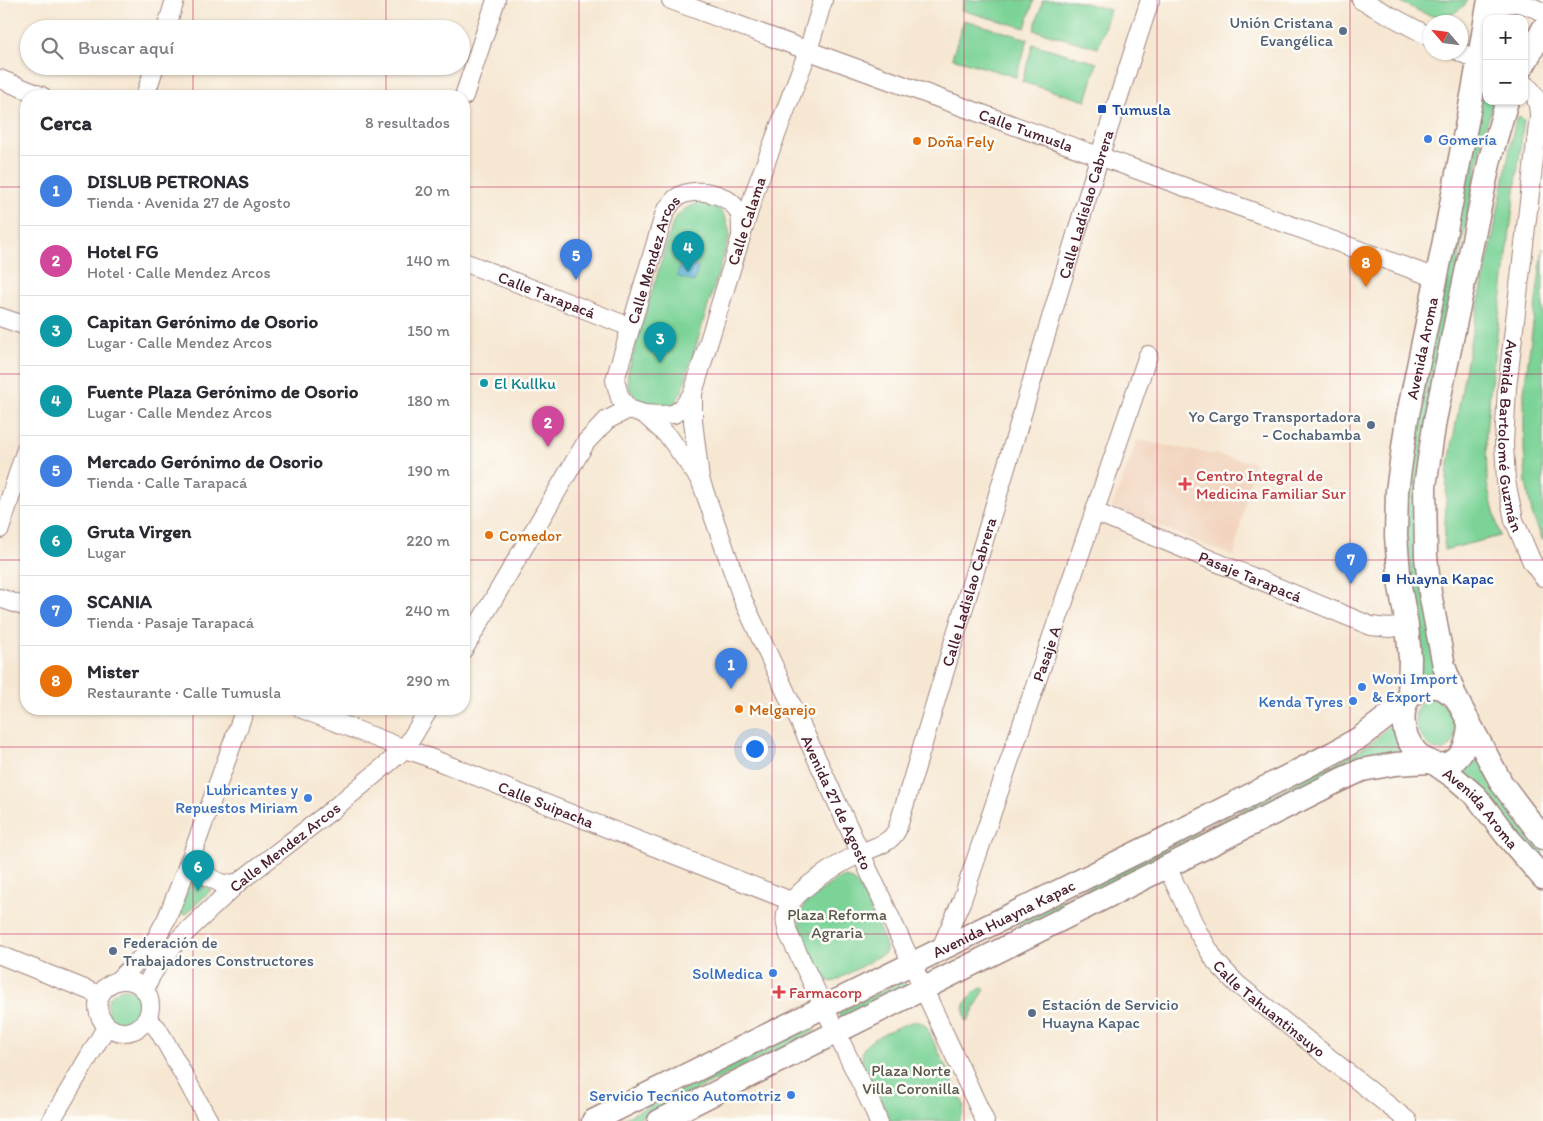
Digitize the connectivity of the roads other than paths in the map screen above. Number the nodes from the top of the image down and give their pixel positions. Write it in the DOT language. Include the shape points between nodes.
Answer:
graph roads {
  1 [pos="175,0"];
  2 [pos="496,0"];
  3 [pos="671,0"];
  4 [pos="823,0"];
  5 [pos="1150,0"];
  6 [pos="1361,0"];
  7 [pos="1487,6"];
  8 [pos="1543,12"];
  9 [pos="169,20"];
  10 [pos="1423,33"];
  11 [pos="808,51"];
  12 [pos="1475,60"];
  13 [pos="151,75"];
  14 [pos="0,79"];
  15 [pos="1528,87"];
  16 [pos="27,90"];
  17 [pos="147,90"];
  18 [pos="466,90"];
  19 [pos="1505,105"];
  20 [pos="1100,156"];
  21 [pos="742,232"];
  22 [pos="470,264"];
  23 [pos="1436,278"];
  24 [pos="0,317"];
  25 [pos="20,324"];
  26 [pos="630,327"];
  27 [pos="1148,355"];
  28 [pos="693,393"];
  29 [pos="636,412"];
  30 [pos="20,467"];
  31 [pos="700,479"];
  32 [pos="1095,512"];
  33 [pos="0,529"];
  34 [pos="1543,578"];
  35 [pos="0,598"];
  36 [pos="20,605"];
  37 [pos="1407,626"];
  38 [pos="470,639"];
  39 [pos="1456,698"];
  40 [pos="1407,700"];
  41 [pos="243,715"];
  42 [pos="317,715"];
  43 [pos="425,715"];
  44 [pos="1469,723"];
  45 [pos="405,749"];
  46 [pos="1432,763"];
  47 [pos="1543,838"];
  48 [pos="860,854"];
  49 [pos="190,861"];
  50 [pos="1166,865"];
  51 [pos="1543,878"];
  52 [pos="238,883"];
  53 [pos="791,902"];
  54 [pos="940,950"];
  55 [pos="0,955"];
  56 [pos="912,964"];
  57 [pos="118,980"];
  58 [pos="146,990"];
  59 [pos="924,990"];
  60 [pos="100,996"];
  61 [pos="824,1006"];
  62 [pos="147,1019"];
  63 [pos="107,1026"];
  64 [pos="836,1032"];
  65 [pos="51,1121"];
  66 [pos="208,1121"];
  67 [pos="593,1121"];
  68 [pos="659,1121"];
  69 [pos="878,1121"];
  70 [pos="985,1121"];
  71 [pos="1408,1121"];
  1 -- 9 [label="street"];
  2 -- 18 [label="street"];
  3 -- 11 [label="street, Calle Tumusla"];
  4 -- 11 [label="street, Calle Calama"];
  5 -- 20 [label="street, Calle Ladislao Cabrera"];
  6 -- 10 [label="street"];
  7 -- 8 [label="street" via="1517,2"];
  7 -- 12 [label="main road, Avenida Aroma"];
  11 -- 20 [label="street, Calle Tumusla"];
  11 -- 21 [label="street, Calle Calama"];
  12 -- 23 [label="main road, Avenida Aroma"];
  13 -- 17 [label="street"];
  14 -- 16 [label="street"];
  15 -- 34 [label="street, Avenida Bartolomé Guzmán" via="1539,103 1539,117 1507,388 1504,444 1506,481 1514,520 1532,562"];
  19 -- 39 [label="main road, Avenida Aroma" via="1490,159 1435,420 1425,486 1430,593 1444,666"];
  20 -- 23 [label="street, Calle Tumusla"];
  20 -- 48 [label="street, Calle Ladislao Cabrera" via="897,830 893,838"];
  21 -- 26 [label="street, Calle Mendez Arcos" via="739,213 720,195 694,191 675,199 665,212"];
  21 -- 28 [label="street, Calle Calama"];
  22 -- 26 [label="street, Calle Tarapacá"];
  23 -- 37 [label="main road, Avenida Aroma" via="1407,418 1397,491 1396,546"];
  24 -- 25 [label="street"];
  26 -- 29 [label="street, Calle Mendez Arcos" via="615,380 620,398"];
  27 -- 32 [label="street, Pasaje A"];
  28 -- 29 [label="street" via="674,414"];
  28 -- 31 [label="street, Avenida 27 de Agosto"];
  29 -- 31 [label="street, Avenida 27 de Agosto" via="669,437"];
  29 -- 38 [label="street" via="607,420 586,442"];
  30 -- 33 [label="street"];
  31 -- 48 [label="street, Avenida 27 de Agosto" via="744,600"];
  32 -- 37 [label="street, Pasaje Tarapacá" via="1371,626"];
  32 -- 54 [label="street, Pasaje A" via="962,900"];
  35 -- 36 [label="street"];
  37 -- 40 [label="main road, Avenida Aroma" via="1410,658"];
  39 -- 40 [label="main road" via="1445,689 1432,686"];
  39 -- 44 [label="main road"];
  40 -- 46 [label="main road" via="1404,714 1406,733 1414,749"];
  40 -- 54 [label="main road, Avenida Huayna Kapac" via="1361,737 1333,753"];
  41 -- 49 [label="street"];
  42 -- 45 [label="street, Calle Suipacha"];
  43 -- 45 [label="street, Calle Mendez Arcos"];
  44 -- 46 [label="main road" via="1467,744 1460,756 1449,764"];
  44 -- 47 [label="main road, Avenida Aroma" via="1502,784"];
  45 -- 52 [label="street, Calle Mendez Arcos"];
  45 -- 53 [label="street, Calle Suipacha"];
  46 -- 50 [label="main road, Avenida Huayna Kapac" via="1395,764 1362,770"];
  46 -- 51 [label="main road, Avenida Aroma" via="1476,796"];
  48 -- 53 [label="street, Calle Ladislao Cabrera" via="833,868"];
  48 -- 56 [label="street, Avenida 27 de Agosto"];
  49 -- 52 [label="street" via="222,884"];
  49 -- 57 [label="street" via="155,940"];
  50 -- 59 [label="main road, Avenida Huayna Kapac"];
  50 -- 71 [label="street, Calle Tahuantinsuyo" via="1216,962 1237,984"];
  52 -- 58 [label="street, Calle Mendez Arcos" via="172,947 156,968"];
  53 -- 61 [label="street" via="785,921 788,933"];
  54 -- 56 [label="main road, Avenida Huayna Kapac"];
  55 -- 60 [label="street"];
  56 -- 59 [label="street, Avenida 27 de Agosto"];
  56 -- 61 [label="main road, Avenida Huayna Kapac"];
  57 -- 58 [label="street" via="133,981"];
  57 -- 60 [label="street" via="104,989"];
  58 -- 62 [label="street" via="151,1004"];
  59 -- 64 [label="main road, Avenida Huayna Kapac"];
  59 -- 70 [label="street, Avenida 27 de Agosto"];
  60 -- 63 [label="street" via="98,1011"];
  61 -- 64 [label="street"];
  61 -- 67 [label="main road, Avenida Huayna Kapac"];
  62 -- 63 [label="street" via="143,1026 129,1032 121,1033"];
  62 -- 66 [label="street" via="157,1028"];
  63 -- 65 [label="street"];
  64 -- 68 [label="main road, Avenida Huayna Kapac"];
  64 -- 69 [label="street"];
}
